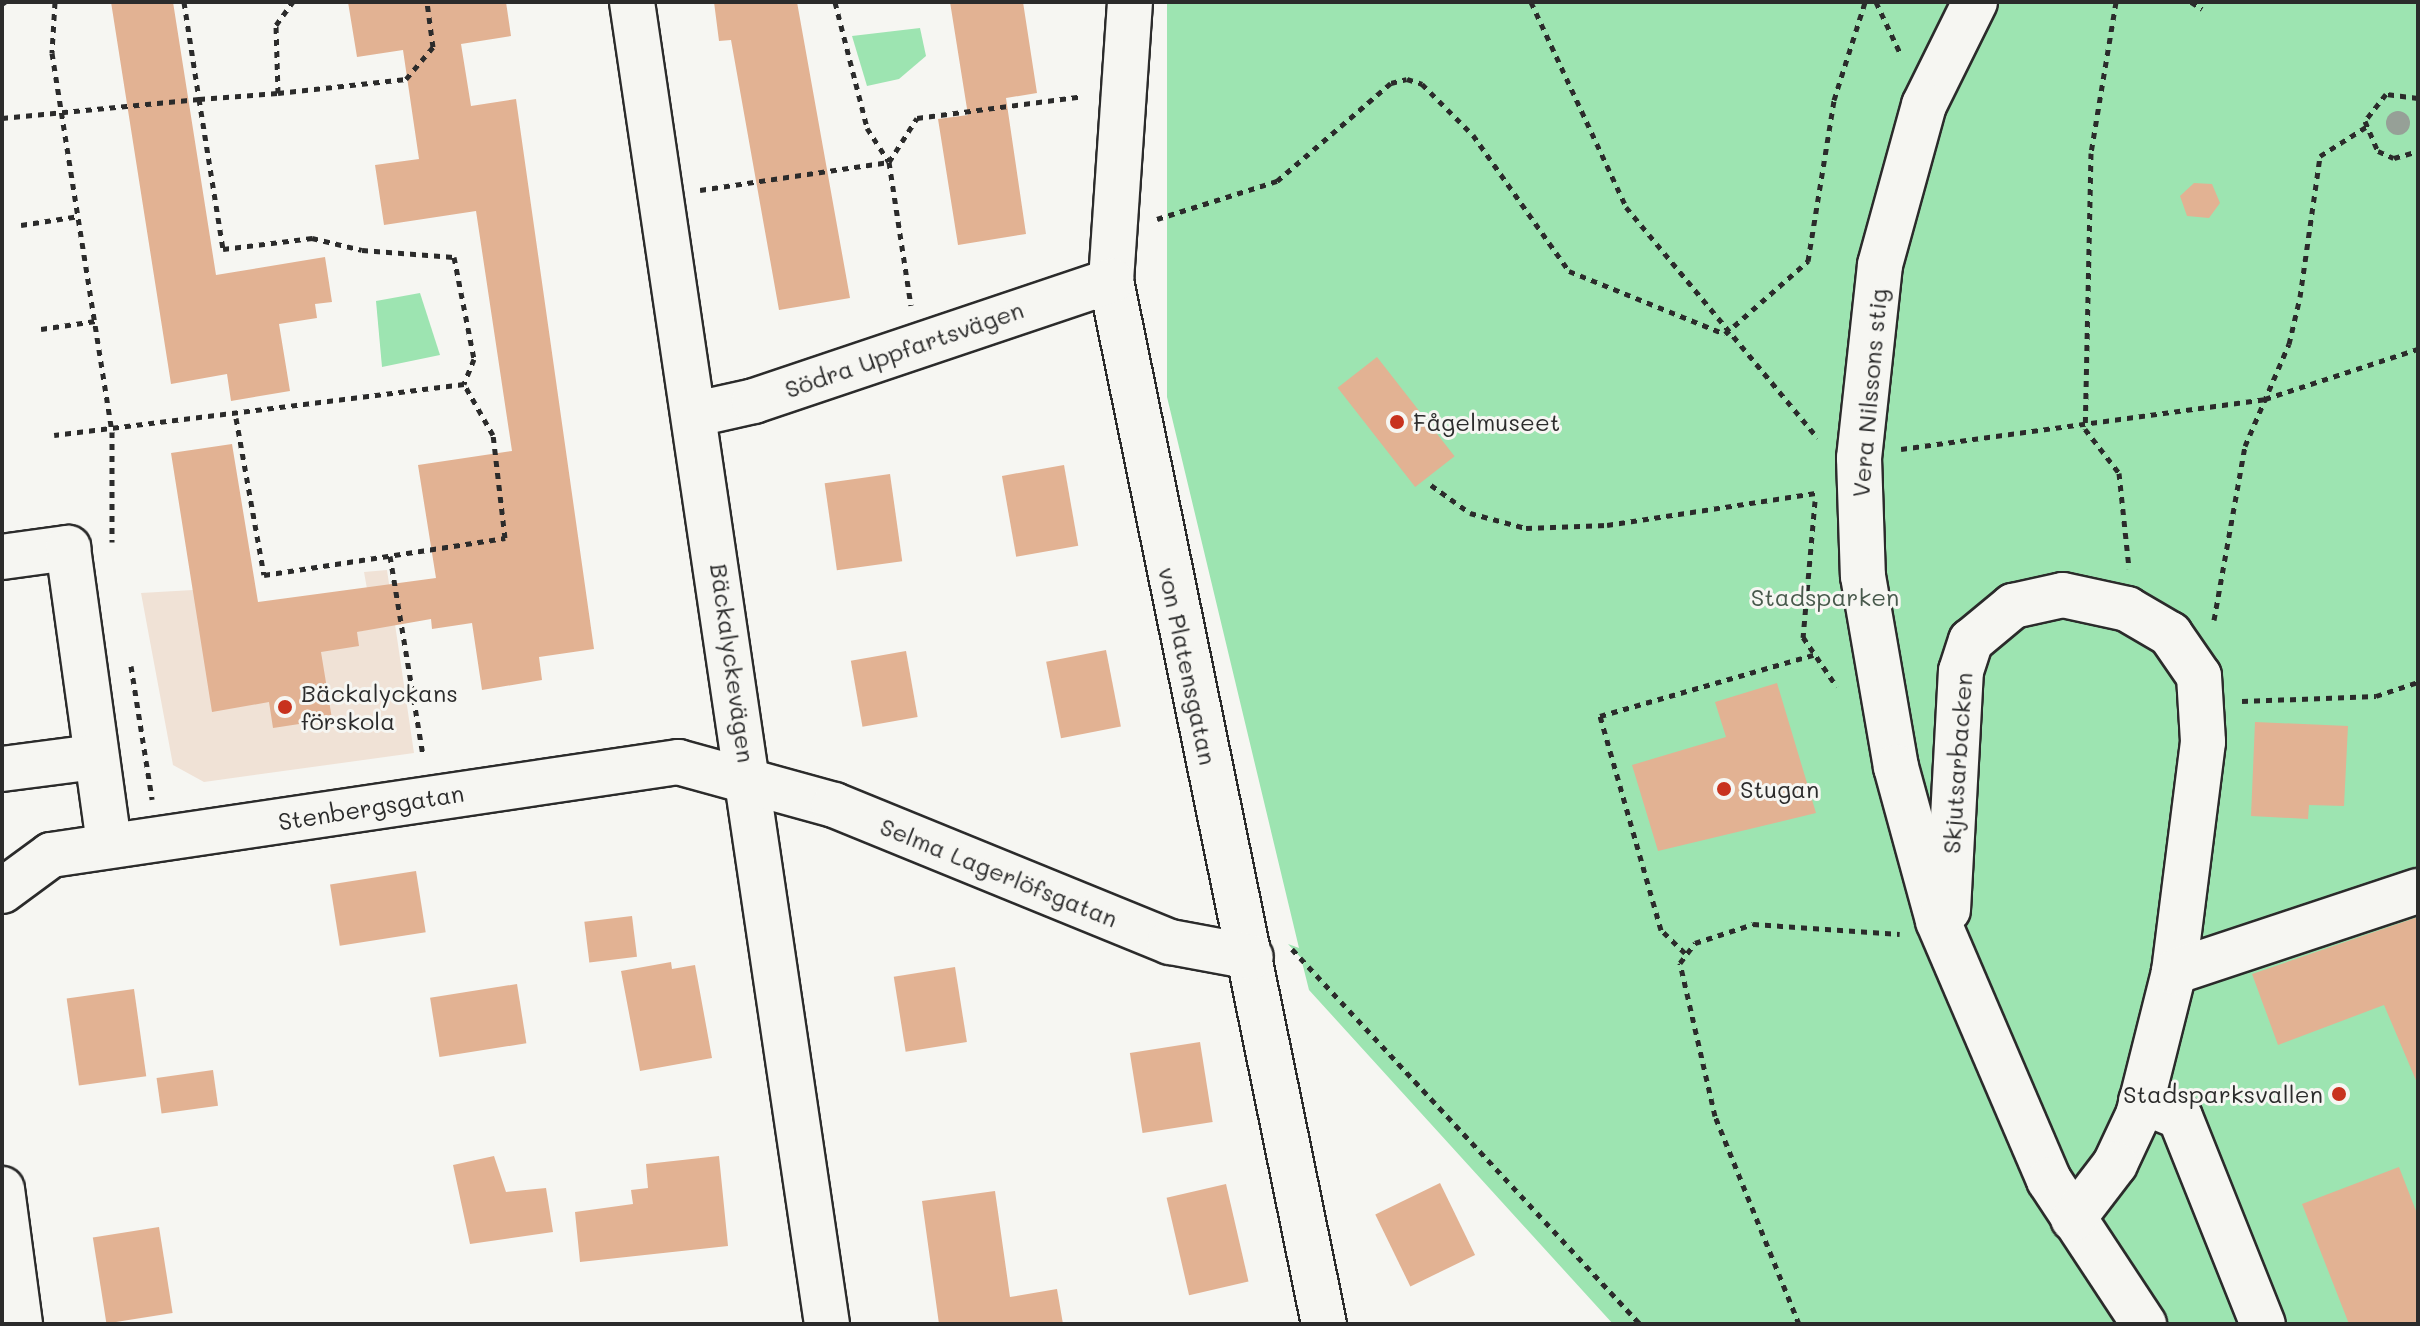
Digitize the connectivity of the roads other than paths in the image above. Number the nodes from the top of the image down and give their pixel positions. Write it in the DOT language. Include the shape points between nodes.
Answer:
graph roads {
  1 [pos="632,2"];
  2 [pos="1130,2"];
  3 [pos="1975,2"];
  4 [pos="1111,281"];
  5 [pos="696,414"];
  6 [pos="2,557"];
  7 [pos="95,757"];
  8 [pos="2,769"];
  9 [pos="750,776"];
  10 [pos="109,845"];
  11 [pos="2,891"];
  12 [pos="2418,891"];
  13 [pos="1941,928"];
  14 [pos="1251,957"];
  15 [pos="2174,972"];
  16 [pos="2141,1101"];
  17 [pos="2,1189"];
  18 [pos="2073,1219"];
  19 [pos="20,1324"];
  20 [pos="827,1324"];
  21 [pos="1324,1324"];
  22 [pos="2144,1324"];
  23 [pos="2263,1324"];
  1 -- 5 [label="street, Bäckalyckevägen"];
  2 -- 4 [label="street, von Platensgatan"];
  3 -- 13 [label="street, Vera Nilssons stig" via="1924,105 1880,265 1859,458 1863,576 1896,767"];
  4 -- 5 [label="street, Södra Uppfartsvägen"];
  4 -- 14 [label="street, von Platensgatan"];
  5 -- 9 [label="street, Bäckalyckevägen"];
  6 -- 7 [label="street" via="68,548"];
  7 -- 8 [label="street"];
  7 -- 10 [label="street"];
  9 -- 10 [label="street, Stenbergsgatan" via="678,762"];
  9 -- 14 [label="street, Selma Lagerlöfsgatan" via="1170,942"];
  9 -- 20 [label="street, Bäckalyckevägen"];
  10 -- 11 [label="street, Stenbergsgatan" via="51,855"];
  12 -- 15 [label="street"];
  13 -- 15 [label="street, Skjutsarbacken" via="1961,671 1971,641 2013,606 2063,595 2122,608 2170,634 2191,657 2202,701 2198,804"];
  13 -- 18 [label="street, Skjutsarbacken" via="1999,1073"];
  14 -- 21 [label="street, von Platensgatan"];
  15 -- 16 [label="street"];
  16 -- 18 [label="street" via="2115,1164"];
  16 -- 23 [label="street" via="2180,1117"];
  17 -- 19 [label="street"];
  18 -- 22 [label="street, Skjutsarbacken"];
}
